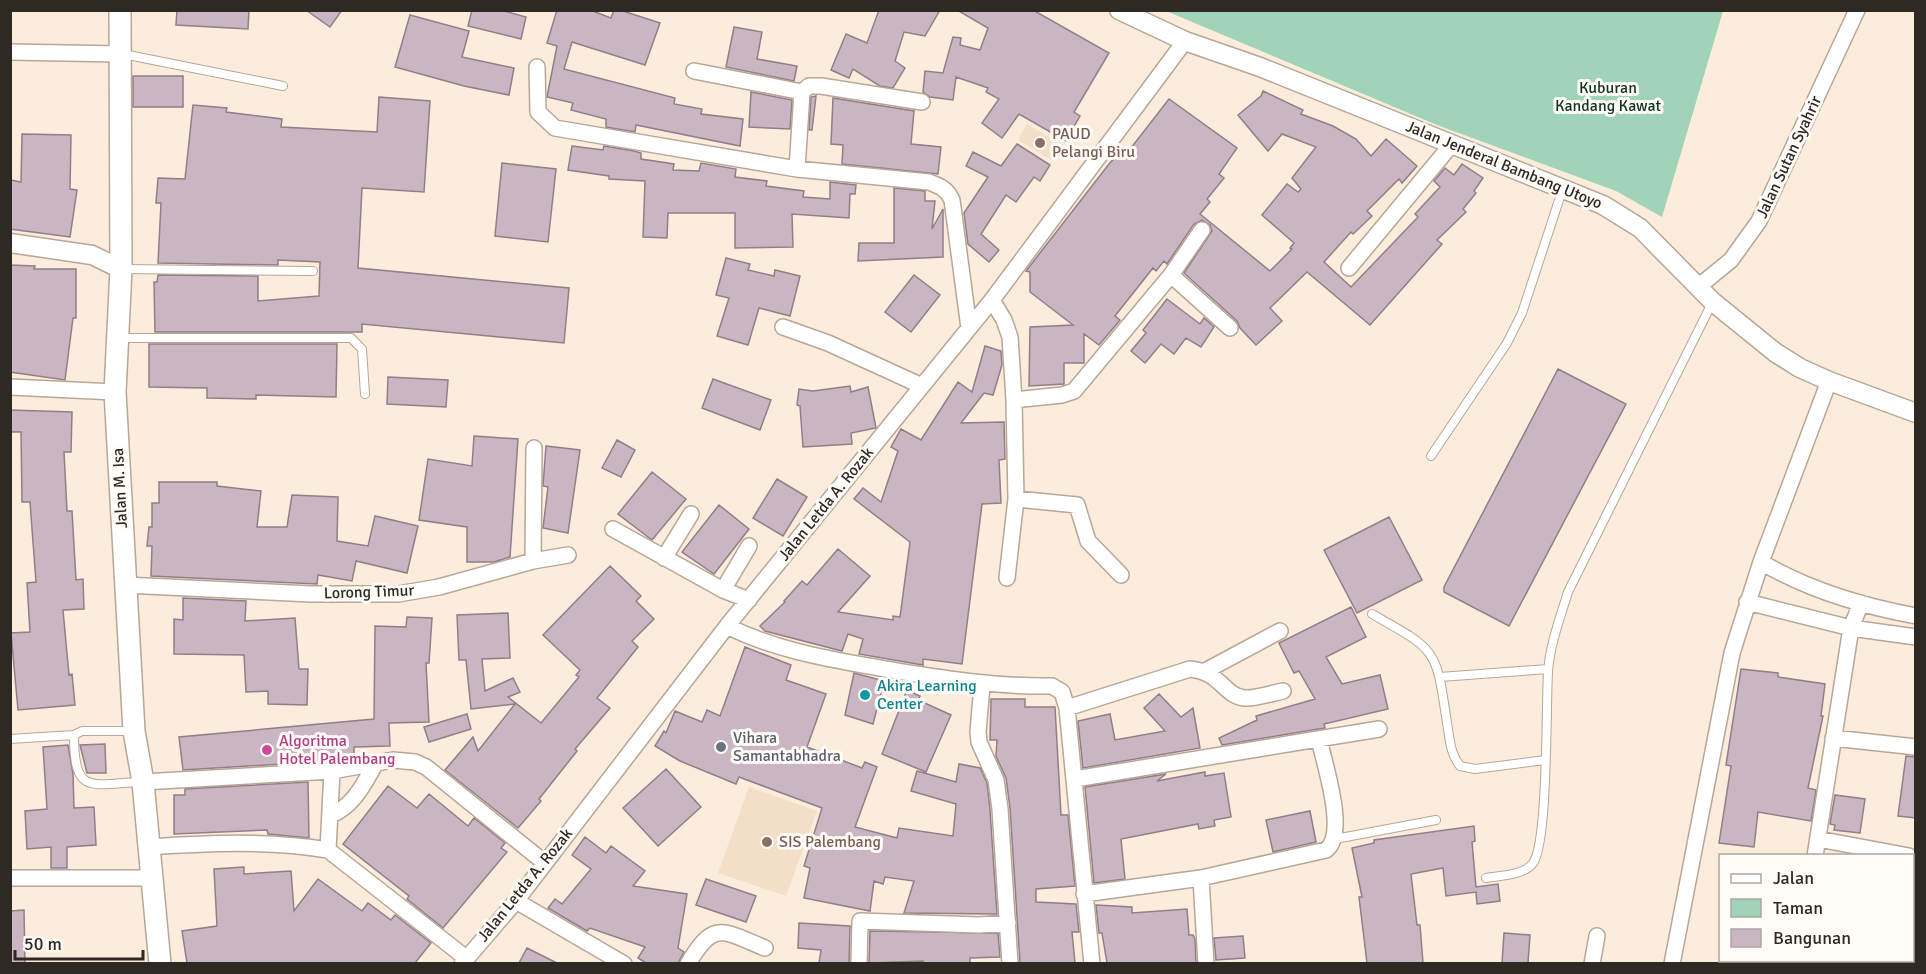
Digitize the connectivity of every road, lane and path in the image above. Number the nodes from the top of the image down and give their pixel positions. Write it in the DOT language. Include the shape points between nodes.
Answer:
graph roads {
  1 [pos="120,10"];
  2 [pos="1119,10"];
  3 [pos="1857,10"];
  4 [pos="1185,41"];
  5 [pos="10,52"];
  6 [pos="120,54"];
  7 [pos="537,67"];
  8 [pos="694,71"];
  9 [pos="284,86"];
  10 [pos="802,92"];
  11 [pos="922,102"];
  12 [pos="1452,144"];
  13 [pos="797,169"];
  14 [pos="1564,187"];
  15 [pos="1202,230"];
  16 [pos="121,240"];
  17 [pos="10,243"];
  18 [pos="92,255"];
  19 [pos="1349,268"];
  20 [pos="121,269"];
  21 [pos="313,271"];
  22 [pos="1171,275"];
  23 [pos="1698,287"];
  24 [pos="992,300"];
  25 [pos="1713,302"];
  26 [pos="783,327"];
  27 [pos="969,328"];
  28 [pos="1230,328"];
  29 [pos="117,338"];
  30 [pos="1829,381"];
  31 [pos="922,386"];
  32 [pos="10,387"];
  33 [pos="115,392"];
  34 [pos="364,394"];
  35 [pos="1014,400"];
  36 [pos="1916,413"];
  37 [pos="534,448"];
  38 [pos="1431,456"];
  39 [pos="1016,499"];
  40 [pos="691,514"];
  41 [pos="613,529"];
  42 [pos="749,546"];
  43 [pos="568,555"];
  44 [pos="664,558"];
  45 [pos="533,561"];
  46 [pos="1761,562"];
  47 [pos="1121,575"];
  48 [pos="1007,578"];
  49 [pos="125,585"];
  50 [pos="723,590"];
  51 [pos="749,600"];
  52 [pos="1747,602"];
  53 [pos="1861,603"];
  54 [pos="1372,614"];
  55 [pos="1916,616"];
  56 [pos="727,626"];
  57 [pos="1851,628"];
  58 [pos="1280,631"];
  59 [pos="1916,637"];
  60 [pos="1548,669"];
  61 [pos="1206,670"];
  62 [pos="1440,677"];
  63 [pos="982,685"];
  64 [pos="1283,691"];
  65 [pos="1067,708"];
  66 [pos="1379,729"];
  67 [pos="134,731"];
  68 [pos="74,735"];
  69 [pos="1833,738"];
  70 [pos="10,739"];
  71 [pos="1319,739"];
  72 [pos="1916,747"];
  73 [pos="1545,760"];
  74 [pos="376,763"];
  75 [pos="332,771"];
  76 [pos="1075,779"];
  77 [pos="143,782"];
  78 [pos="331,815"];
  79 [pos="1436,820"];
  80 [pos="1335,838"];
  81 [pos="1818,838"];
  82 [pos="148,847"];
  83 [pos="328,850"];
  84 [pos="1815,854"];
  85 [pos="1902,854"];
  86 [pos="544,863"];
  87 [pos="10,878"];
  88 [pos="151,878"];
  89 [pos="1201,878"];
  90 [pos="1486,878"];
  91 [pos="1084,894"];
  92 [pos="516,901"];
  93 [pos="1008,923"];
  94 [pos="1597,936"];
  95 [pos="765,948"];
  96 [pos="464,961"];
  97 [pos="160,963"];
  98 [pos="624,963"];
  99 [pos="688,963"];
  100 [pos="859,963"];
  101 [pos="1010,963"];
  102 [pos="1092,963"];
  103 [pos="1206,963"];
  104 [pos="1592,963"];
  105 [pos="1672,963"];
  1 -- 6 [label="main road, Jalan M. Isa"];
  2 -- 4 [label="street, Jalan Jenderal Bambang Utoyo"];
  3 -- 23 [label="street, Jalan Sutan Syahrir" via="1759,221 1731,260"];
  4 -- 12 [label="street, Jalan Jenderal Bambang Utoyo"];
  4 -- 24 [label="street, Jalan Letda A. Rozak"];
  5 -- 6 [label="street"];
  6 -- 9 [label="lane"];
  6 -- 16 [label="main road, Jalan M. Isa"];
  7 -- 13 [label="street" via="538,112 555,128"];
  8 -- 10 [label="street"];
  10 -- 11 [label="street" via="809,86 821,86"];
  10 -- 13 [label="street"];
  12 -- 14 [label="street, Jalan Jenderal Bambang Utoyo"];
  12 -- 19 [label="street"];
  13 -- 27 [label="street" via="929,182 948,192"];
  14 -- 23 [label="street, Jalan Jenderal Bambang Utoyo" via="1640,228"];
  14 -- 38 [label="lane" via="1522,313 1507,343"];
  15 -- 22 [label="street"];
  16 -- 18 [label="street"];
  16 -- 20 [label="main road, Jalan M. Isa"];
  17 -- 18 [label="street"];
  18 -- 20 [label="street"];
  20 -- 21 [label="lane"];
  20 -- 29 [label="main road, Jalan M. Isa"];
  22 -- 28 [label="street"];
  22 -- 35 [label="street" via="1074,391"];
  23 -- 25 [label="street, Jalan Jenderal Bambang Utoyo"];
  24 -- 27 [label="street, Jalan Letda A. Rozak"];
  24 -- 35 [label="street" via="1010,337"];
  25 -- 30 [label="street, Jalan Jenderal Bambang Utoyo" via="1776,353"];
  25 -- 60 [label="lane" via="1568,592"];
  26 -- 31 [label="street"];
  27 -- 31 [label="street, Jalan Letda A. Rozak"];
  29 -- 33 [label="main road, Jalan M. Isa"];
  29 -- 34 [label="lane" via="351,338 362,349"];
  30 -- 36 [label="street, Jalan Jenderal Bambang Utoyo"];
  30 -- 46 [label="street"];
  31 -- 51 [label="street, Jalan Letda A. Rozak"];
  32 -- 33 [label="street"];
  33 -- 49 [label="main road, Jalan M. Isa"];
  35 -- 39 [label="street"];
  37 -- 45 [label="street"];
  39 -- 47 [label="street" via="1077,505 1088,541"];
  39 -- 48 [label="street"];
  40 -- 44 [label="street"];
  41 -- 44 [label="street"];
  42 -- 50 [label="street"];
  43 -- 45 [label="street, Lorong Timur"];
  44 -- 50 [label="street"];
  45 -- 49 [label="street, Lorong Timur" via="398,594"];
  46 -- 52 [label="street"];
  46 -- 53 [label="street" via="1788,578"];
  49 -- 67 [label="main road, Jalan M. Isa"];
  50 -- 51 [label="street"];
  51 -- 56 [label="street, Jalan Letda A. Rozak"];
  52 -- 57 [label="street"];
  52 -- 105 [label="street" via="1732,653"];
  53 -- 55 [label="street"];
  53 -- 57 [label="street"];
  54 -- 62 [label="lane" via="1419,640 1434,656"];
  56 -- 63 [label="street" via="790,651"];
  56 -- 86 [label="street, Jalan Letda A. Rozak"];
  57 -- 59 [label="street"];
  57 -- 69 [label="street"];
  58 -- 61 [label="street"];
  60 -- 62 [label="lane"];
  60 -- 73 [label="lane"];
  61 -- 64 [label="street" via="1244,698"];
  61 -- 65 [label="street" via="1190,669"];
  62 -- 73 [label="lane" via="1452,756 1460,766 1475,769"];
  63 -- 65 [label="street" via="1052,686 1062,692"];
  63 -- 93 [label="street" via="979,742 996,780"];
  65 -- 76 [label="street"];
  66 -- 71 [label="street"];
  67 -- 68 [label="lane" via="82,731"];
  67 -- 77 [label="main road, Jalan M. Isa"];
  68 -- 70 [label="lane"];
  68 -- 77 [label="lane" via="75,767 88,783"];
  69 -- 72 [label="street"];
  69 -- 81 [label="street"];
  71 -- 76 [label="street"];
  71 -- 80 [label="street" via="1337,823"];
  73 -- 90 [label="lane" via="1538,851 1533,864 1524,870"];
  74 -- 75 [label="street"];
  74 -- 78 [label="street" via="351,802"];
  74 -- 86 [label="street" via="404,760 426,767"];
  75 -- 77 [label="street"];
  75 -- 78 [label="street"];
  76 -- 91 [label="street"];
  77 -- 82 [label="main road, Jalan M. Isa"];
  78 -- 83 [label="street"];
  79 -- 80 [label="lane"];
  80 -- 89 [label="street" via="1326,850"];
  81 -- 84 [label="street"];
  81 -- 85 [label="street"];
  82 -- 83 [label="street" via="220,841"];
  82 -- 88 [label="main road, Jalan M. Isa"];
  83 -- 96 [label="street"];
  86 -- 92 [label="street, Jalan Letda A. Rozak"];
  87 -- 88 [label="street"];
  88 -- 97 [label="main road, Jalan M. Isa"];
  89 -- 91 [label="street"];
  89 -- 103 [label="street"];
  91 -- 102 [label="street"];
  92 -- 96 [label="street, Jalan Letda A. Rozak"];
  92 -- 98 [label="street"];
  93 -- 100 [label="street" via="860,921"];
  93 -- 101 [label="street"];
  94 -- 104 [label="street"];
  95 -- 99 [label="street" via="719,932 700,942"];
}
